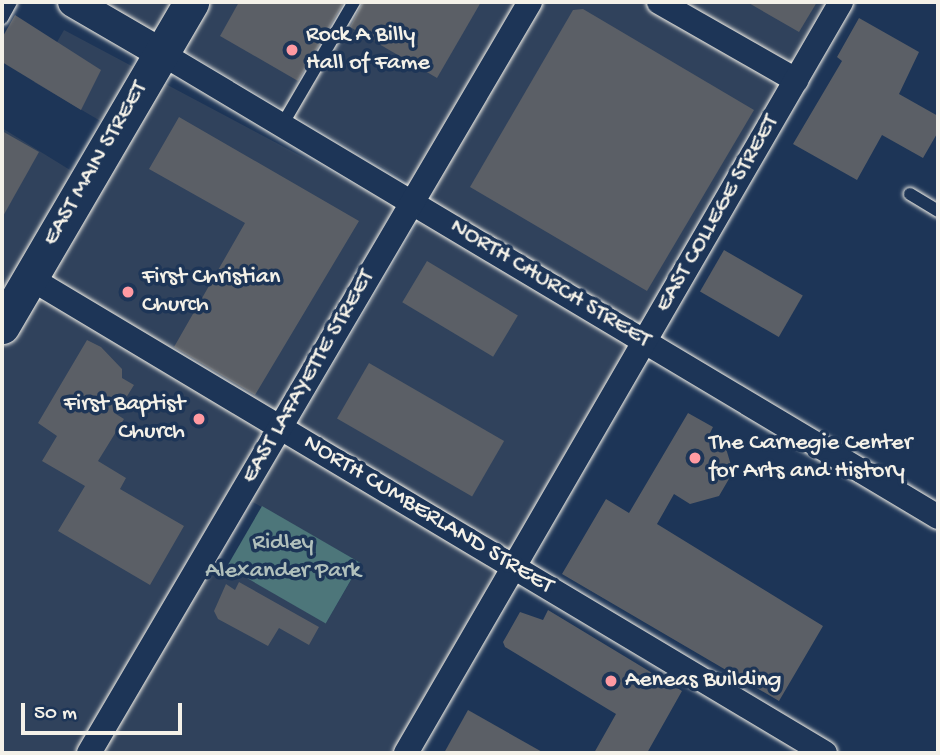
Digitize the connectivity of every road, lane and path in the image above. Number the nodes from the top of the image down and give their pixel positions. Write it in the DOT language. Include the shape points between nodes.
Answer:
graph roads {
  1 [pos="11,2"];
  2 [pos="73,2"];
  3 [pos="191,2"];
  4 [pos="354,2"];
  5 [pos="530,2"];
  6 [pos="659,2"];
  7 [pos="841,2"];
  8 [pos="2,18"];
  9 [pos="161,53"];
  10 [pos="796,80"];
  11 [pos="282,125"];
  12 [pos="910,194"];
  13 [pos="411,203"];
  14 [pos="938,211"];
  15 [pos="30,278"];
  16 [pos="2,326"];
  17 [pos="644,340"];
  18 [pos="280,427"];
  19 [pos="938,517"];
  20 [pos="512,568"];
  21 [pos="89,753"];
  22 [pos="406,753"];
  23 [pos="825,753"];
  1 -- 8 [label="lane"];
  2 -- 9 [label="street"];
  3 -- 9 [label="main road, EAST MAIN STREET"];
  4 -- 11 [label="lane"];
  5 -- 13 [label="street, EAST LAFAYETTE STREET"];
  6 -- 10 [label="street"];
  7 -- 10 [label="street, EAST COLLEGE STREET"];
  9 -- 11 [label="street, NORTH CHURCH STREET"];
  9 -- 15 [label="main road, EAST MAIN STREET"];
  10 -- 17 [label="street, EAST COLLEGE STREET"];
  11 -- 13 [label="street, NORTH CHURCH STREET"];
  12 -- 14 [label="lane"];
  13 -- 17 [label="street, NORTH CHURCH STREET"];
  13 -- 18 [label="street, EAST LAFAYETTE STREET"];
  15 -- 16 [label="main road, EAST MAIN STREET"];
  15 -- 18 [label="street, NORTH CUMBERLAND STREET"];
  17 -- 19 [label="street, NORTH CHURCH STREET"];
  17 -- 20 [label="street, EAST COLLEGE STREET"];
  18 -- 20 [label="street, NORTH CUMBERLAND STREET" via="498,554"];
  18 -- 21 [label="street, EAST LAFAYETTE STREET"];
  20 -- 22 [label="street, EAST COLLEGE STREET"];
  20 -- 23 [label="street, NORTH CUMBERLAND STREET"];
}
